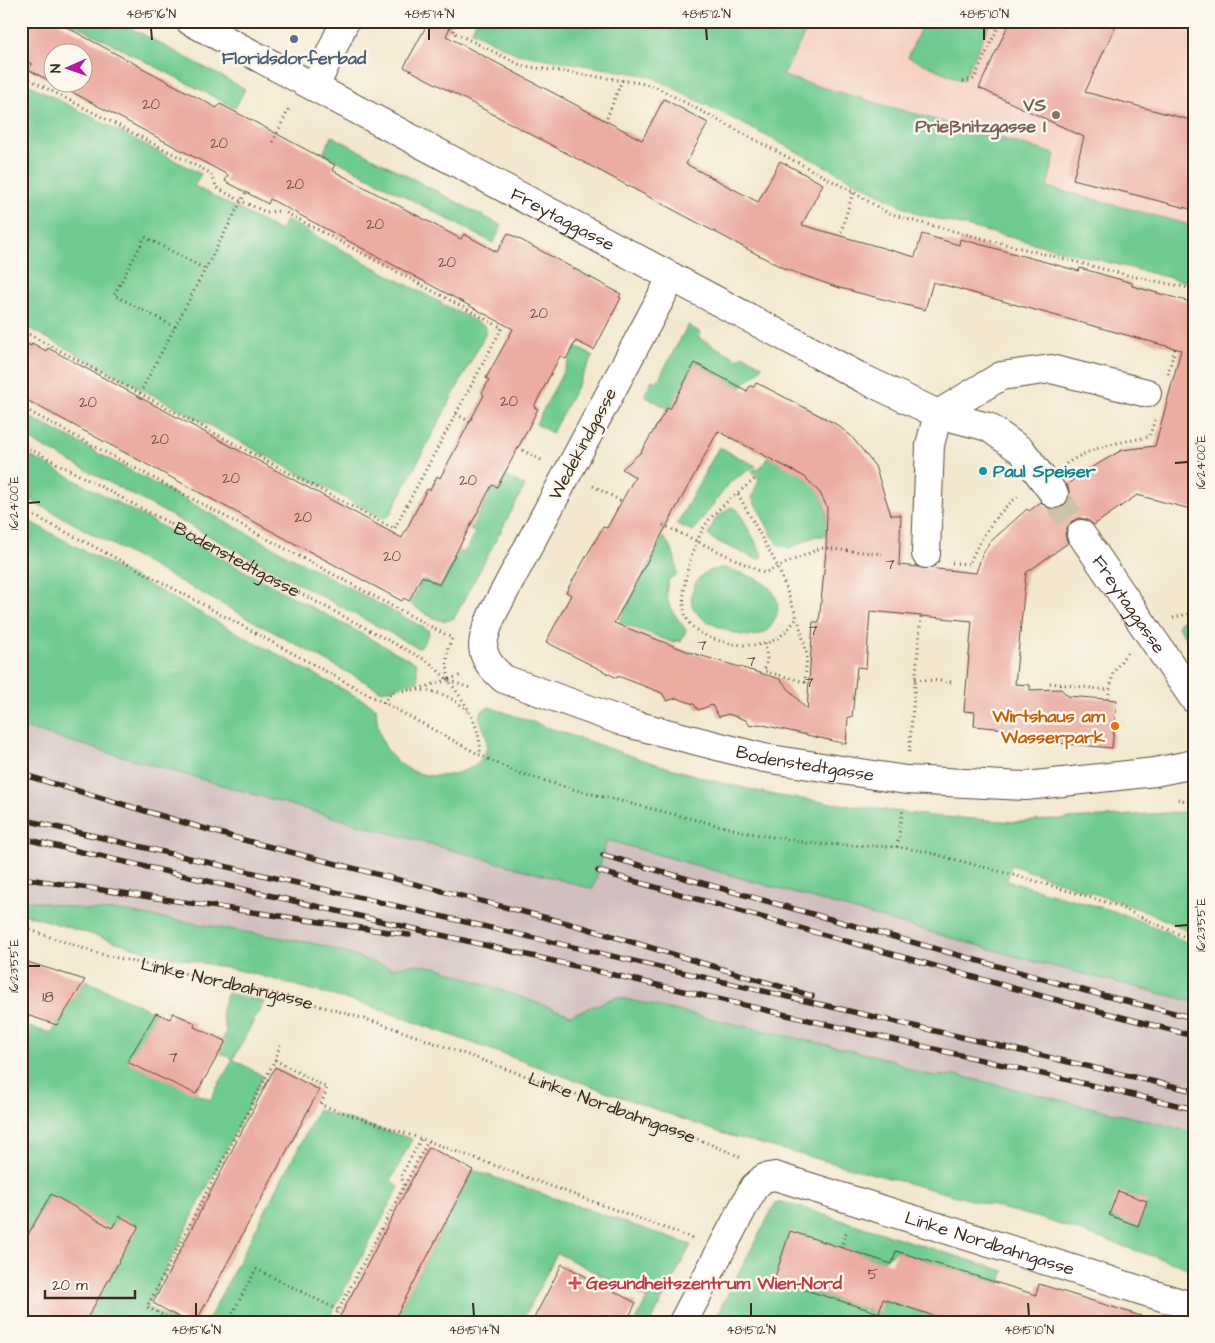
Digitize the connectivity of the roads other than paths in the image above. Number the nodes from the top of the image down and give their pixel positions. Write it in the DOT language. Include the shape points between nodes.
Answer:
graph roads {
  1 [pos="190,21"];
  2 [pos="345,21"];
  3 [pos="308,84"];
  4 [pos="672,277"];
  5 [pos="1157,397"];
  6 [pos="938,414"];
  7 [pos="1057,481"];
  8 [pos="1081,534"];
  9 [pos="926,554"];
  10 [pos="494,611"];
  11 [pos="1194,699"];
  12 [pos="1194,764"];
  13 [pos="1194,1307"];
  14 [pos="683,1322"];
  1 -- 3 [label="street, Freytaggasse"];
  2 -- 3 [label="street"];
  3 -- 4 [label="street, Freytaggasse"];
  4 -- 6 [label="street, Freytaggasse" via="864,379"];
  4 -- 10 [label="street, Wedekindgasse"];
  5 -- 6 [label="street" via="1051,369 1001,376"];
  6 -- 7 [label="street, Freytaggasse" via="988,427"];
  6 -- 9 [label="street" via="930,445"];
  8 -- 11 [label="street, Freytaggasse"];
  10 -- 12 [label="street, Bodenstedtgasse" via="485,631 484,650 488,666 504,679 627,723 764,758 906,780 1026,786 1155,772"];
  13 -- 14 [label="street, Linke Nordbahngasse" via="775,1176 764,1178 754,1187"];
}
